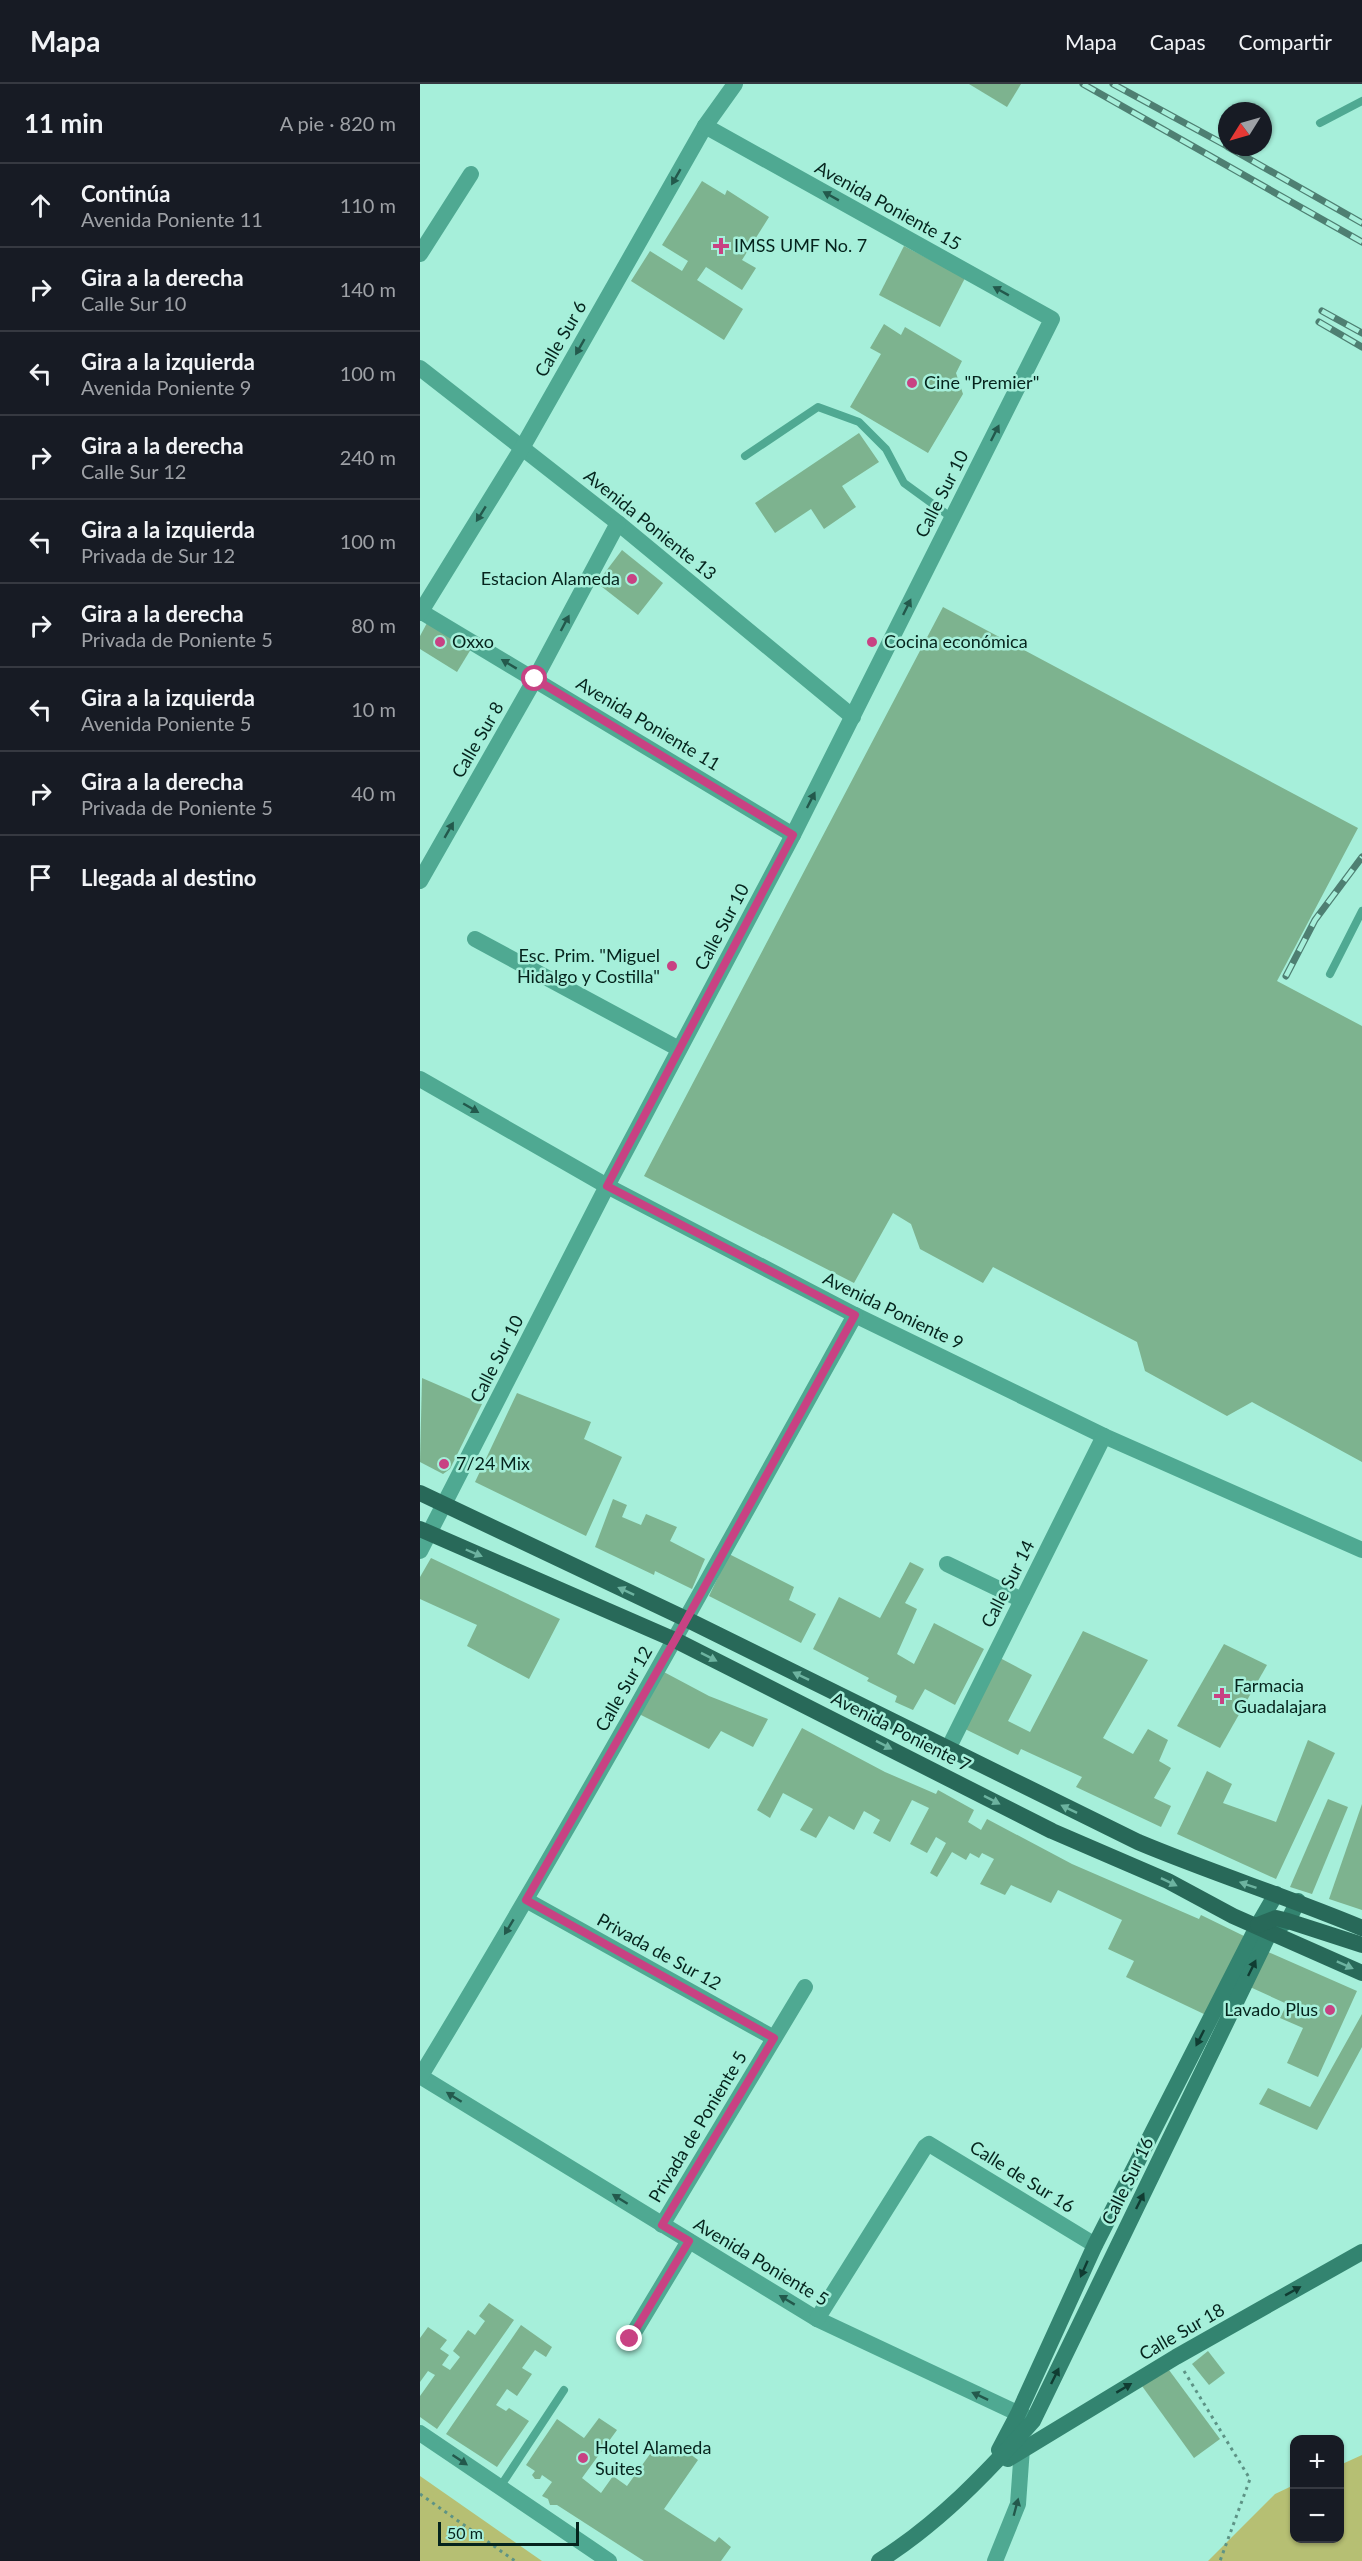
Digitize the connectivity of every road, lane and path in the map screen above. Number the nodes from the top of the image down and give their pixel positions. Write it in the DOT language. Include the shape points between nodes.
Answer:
graph roads {
  1 [pos="735,84"];
  2 [pos="1362,101"];
  3 [pos="1320,123"];
  4 [pos="705,126"];
  5 [pos="471,174"];
  6 [pos="420,254"];
  7 [pos="1052,319"];
  8 [pos="420,368"];
  9 [pos="522,448"];
  10 [pos="745,456"];
  11 [pos="951,518"];
  12 [pos="618,523"];
  13 [pos="420,612"];
  14 [pos="535,679"];
  15 [pos="853,717"];
  16 [pos="793,835"];
  17 [pos="420,881"];
  18 [pos="1362,911"];
  19 [pos="475,939"];
  20 [pos="1330,974"];
  21 [pos="679,1049"];
  22 [pos="420,1079"];
  23 [pos="607,1186"];
  24 [pos="855,1315"];
  25 [pos="1104,1436"];
  26 [pos="420,1493"];
  27 [pos="444,1504"];
  28 [pos="425,1531"];
  29 [pos="1362,1550"];
  30 [pos="420,1551"];
  31 [pos="948,1564"];
  32 [pos="1022,1600"];
  33 [pos="686,1619"];
  34 [pos="675,1640"];
  35 [pos="948,1749"];
  36 [pos="1276,1894"];
  37 [pos="526,1900"];
  38 [pos="1298,1901"];
  39 [pos="1288,1920"];
  40 [pos="1264,1928"];
  41 [pos="1362,1928"];
  42 [pos="1362,1945"];
  43 [pos="1362,1972"];
  44 [pos="805,1987"];
  45 [pos="774,2038"];
  46 [pos="420,2076"];
  47 [pos="662,2225"];
  48 [pos="689,2241"];
  49 [pos="1095,2245"];
  50 [pos="1362,2252"];
  51 [pos="817,2319"];
  52 [pos="630,2339"];
  53 [pos="1176,2357"];
  54 [pos="564,2390"];
  55 [pos="1025,2417"];
  56 [pos="420,2433"];
  57 [pos="1022,2448"];
  58 [pos="986,2475"];
  59 [pos="500,2487"];
  60 [pos="420,2494"];
  61 [pos="515,2561"];
  62 [pos="609,2561"];
  63 [pos="879,2561"];
  64 [pos="995,2561"];
  65 [pos="1220,2561"];
  1 -- 4 [label="street, Calle Sur 6"];
  2 -- 3 [label="lane"];
  7 -- 4 [label="street, Avenida Poniente 15, one-way"];
  4 -- 9 [label="street, Calle Sur 6, one-way"];
  5 -- 6 [label="street"];
  11 -- 7 [label="street, Calle Sur 10, one-way"];
  8 -- 9 [label="street, Avenida Poniente 13"];
  9 -- 12 [label="street, Avenida Poniente 13"];
  9 -- 13 [label="street, Calle Sur 6, one-way"];
  10 -- 11 [label="lane" via="818,408 859,422 886,449 904,483"];
  15 -- 11 [label="street, Calle Sur 10, one-way"];
  14 -- 12 [label="street, Calle Sur 8, one-way"];
  12 -- 15 [label="street, Avenida Poniente 13"];
  14 -- 13 [label="street, Avenida Poniente 11, one-way"];
  14 -- 16 [label="street, Avenida Poniente 11"];
  17 -- 14 [label="street, Calle Sur 8, one-way"];
  16 -- 15 [label="street, Calle Sur 10, one-way"];
  16 -- 21 [label="street, Calle Sur 10"];
  18 -- 20 [label="lane"];
  19 -- 21 [label="street"];
  21 -- 23 [label="street, Calle Sur 10"];
  22 -- 23 [label="street, Avenida Poniente 9, one-way"];
  23 -- 24 [label="street, Avenida Poniente 9"];
  23 -- 27 [label="street, Calle Sur 10"];
  24 -- 25 [label="street, Avenida Poniente 9"];
  24 -- 33 [label="street, Calle Sur 12"];
  25 -- 29 [label="street, Avenida Poniente 9"];
  25 -- 32 [label="street, Calle Sur 14"];
  26 -- 27 [label="main road, Avenida Poniente 7"];
  27 -- 28 [label="street, Calle Sur 10"];
  33 -- 27 [label="main road, Avenida Poniente 7, one-way"];
  28 -- 30 [label="street, Calle Sur 10"];
  28 -- 34 [label="main road, Avenida Poniente 7, one-way"];
  31 -- 32 [label="street"];
  32 -- 35 [label="street, Calle Sur 14"];
  33 -- 34 [label="street, Calle Sur 12"];
  35 -- 33 [label="main road, Avenida Poniente 7, one-way"];
  34 -- 37 [label="street, Calle Sur 12"];
  34 -- 40 [label="main road, Avenida Poniente 7, one-way" via="1052,1831"];
  36 -- 35 [label="main road, Avenida Poniente 7, one-way" via="1138,1842"];
  36 -- 38 [label="main road, Avenida Poniente 7"];
  36 -- 40 [label="main road, Calle Sur 16"];
  37 -- 45 [label="street, Privada de Sur 12"];
  37 -- 46 [label="street, Calle Sur 12, one-way"];
  38 -- 39 [label="main road"];
  38 -- 41 [label="main road, Avenida Poniente 7"];
  39 -- 40 [label="main road" via="1276,1918"];
  39 -- 42 [label="main road"];
  40 -- 43 [label="main road, Avenida Poniente 7, one-way"];
  40 -- 49 [label="main road, Calle Sur 16, one-way"];
  55 -- 40 [label="main road, Calle Sur 16, one-way"];
  44 -- 45 [label="street, Privada de Poniente 5"];
  45 -- 47 [label="street, Privada de Poniente 5"];
  47 -- 46 [label="street, Avenida Poniente 5, one-way"];
  47 -- 48 [label="street, Avenida Poniente 5"];
  51 -- 48 [label="street, Avenida Poniente 5, one-way"];
  48 -- 52 [label="street"];
  49 -- 51 [label="street, Calle de Sur 16" via="929,2144"];
  49 -- 55 [label="main road, Calle Sur 16, one-way"];
  53 -- 50 [label="main road, Calle Sur 18, one-way"];
  55 -- 51 [label="street, Avenida Poniente 5, one-way"];
  57 -- 53 [label="main road, Calle Sur 18, one-way"];
  53 -- 65 [label="path" via="1250,2479"];
  54 -- 59 [label="lane"];
  55 -- 58 [label="main road, Calle Sur 16"];
  56 -- 59 [label="street, one-way"];
  57 -- 58 [label="main road, Calle Sur 18"];
  64 -- 57 [label="street, one-way" via="1018,2504"];
  58 -- 63 [label="main road, Calle Sur 16" via="913,2540"];
  59 -- 62 [label="street"];
  60 -- 61 [label="path"];
}
